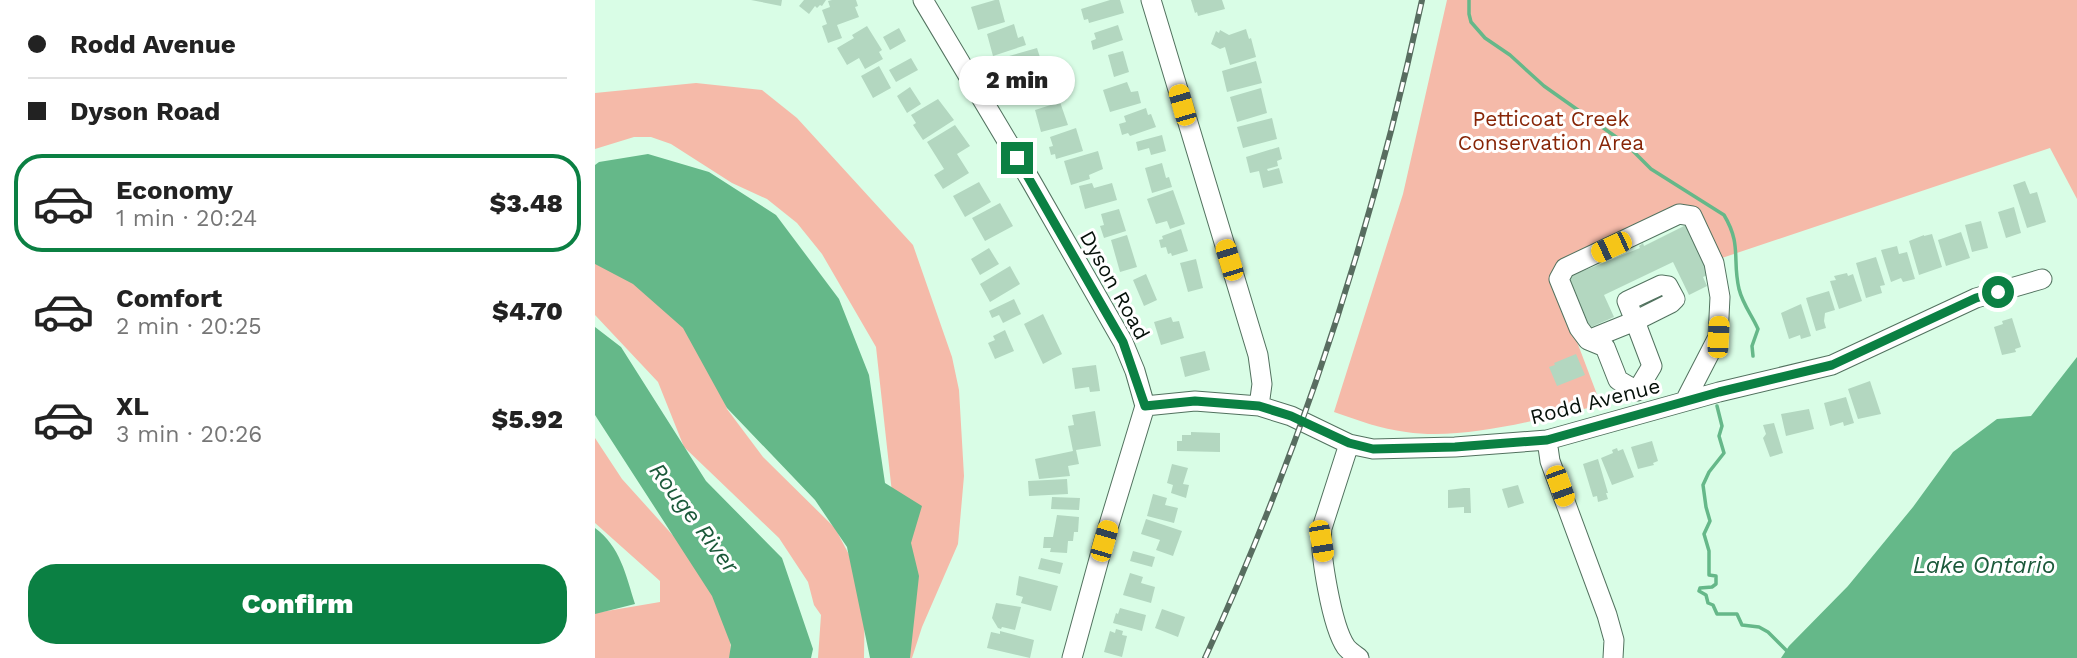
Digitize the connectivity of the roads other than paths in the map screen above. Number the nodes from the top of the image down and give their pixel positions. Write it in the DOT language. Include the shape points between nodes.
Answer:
graph roads {
  1 [pos="923,0"];
  2 [pos="1151,0"];
  3 [pos="2042,279"];
  4 [pos="1588,340"];
  5 [pos="1637,391"];
  6 [pos="1685,401"];
  7 [pos="1145,406"];
  8 [pos="1259,406"];
  9 [pos="1643,413"];
  10 [pos="1547,440"];
  11 [pos="1349,443"];
  12 [pos="1072,658"];
  13 [pos="1359,658"];
  14 [pos="1612,658"];
  1 -- 7 [label="street, Dyson Road" via="1123,342"];
  2 -- 8 [label="street" via="1258,355"];
  3 -- 6 [label="street, Rodd Avenue" via="1976,298 1832,365"];
  4 -- 5 [label="street" via="1605,347 1618,380"];
  4 -- 5 [label="street" via="1635,321 1652,366"];
  4 -- 6 [label="street" via="1559,279 1566,268 1679,214 1692,216 1714,263 1720,298 1718,337"];
  5 -- 9 [label="street"];
  6 -- 9 [label="street, Rodd Avenue"];
  7 -- 8 [label="street, Rodd Avenue" via="1195,401"];
  7 -- 12 [label="street"];
  8 -- 11 [label="street, Rodd Avenue"];
  9 -- 10 [label="street, Rodd Avenue"];
  10 -- 11 [label="street, Rodd Avenue" via="1373,449"];
  10 -- 14 [label="street" via="1550,460 1607,615 1614,640"];
  11 -- 13 [label="street" via="1321,541 1333,611 1346,647"];
}
